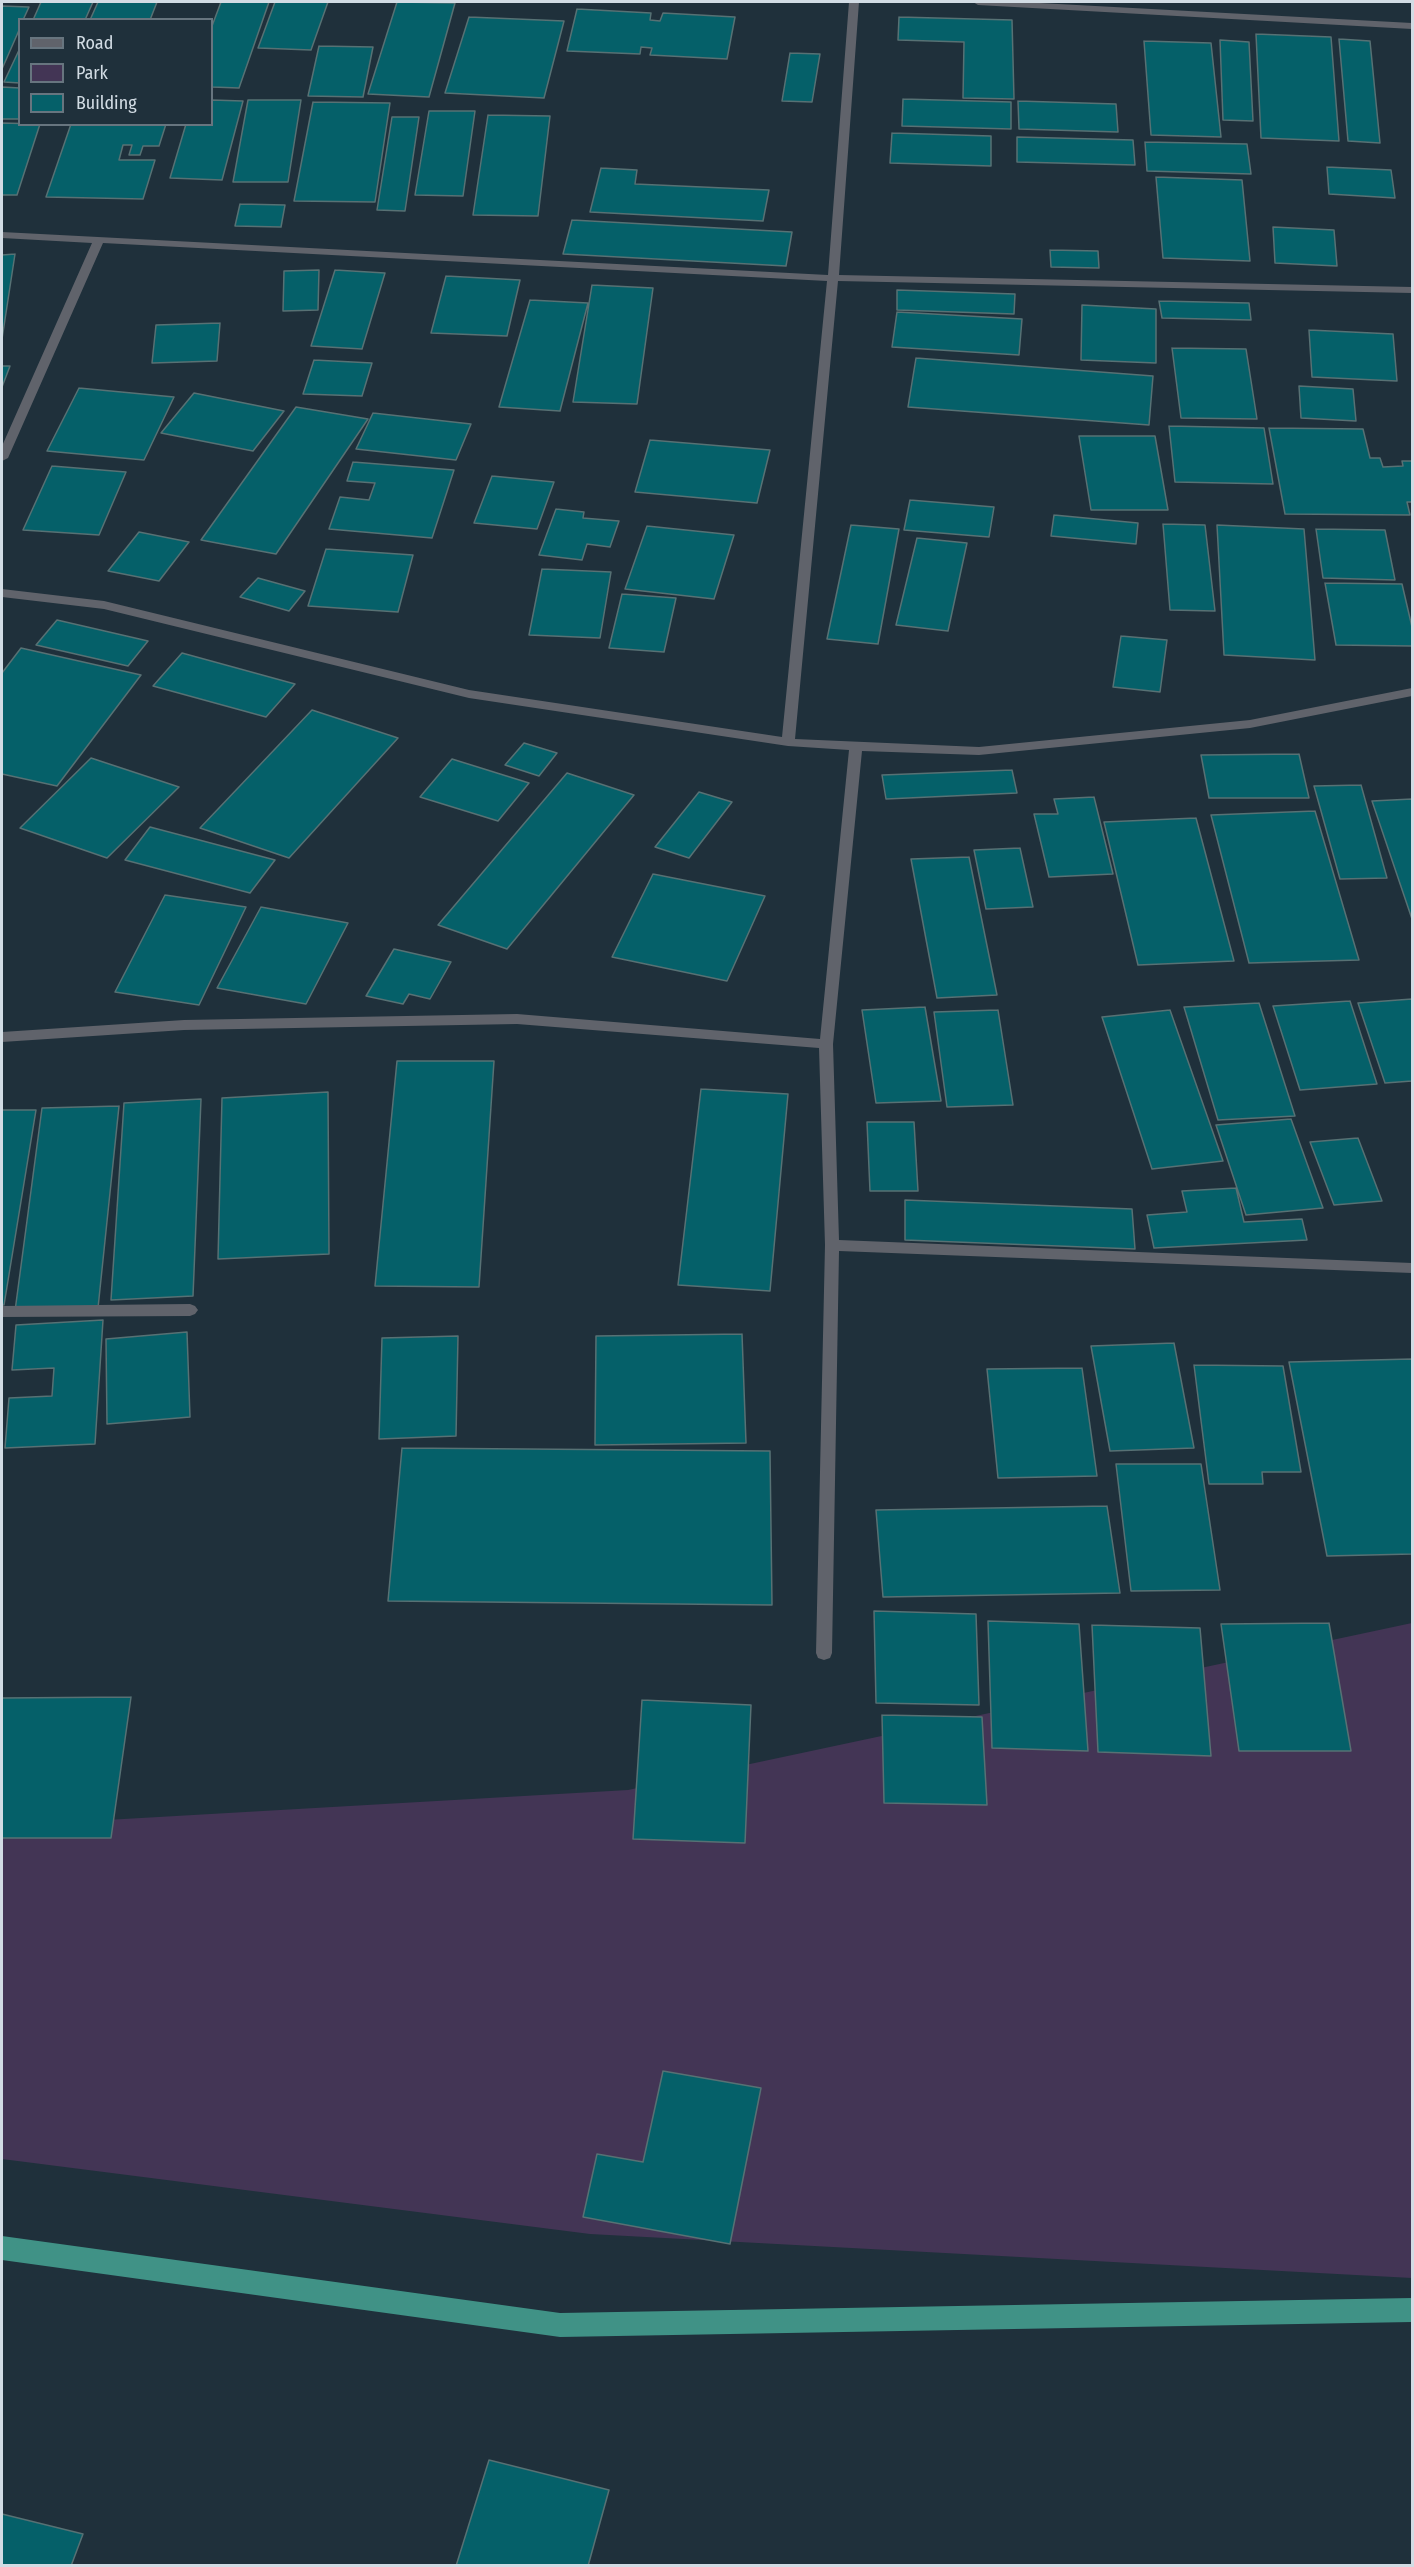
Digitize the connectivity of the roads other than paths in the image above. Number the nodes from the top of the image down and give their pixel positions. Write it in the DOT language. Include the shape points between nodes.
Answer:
graph roads {
  1 [pos="854,2"];
  2 [pos="978,2"];
  3 [pos="1413,26"];
  4 [pos="2,236"];
  5 [pos="99,240"];
  6 [pos="832,279"];
  7 [pos="1413,290"];
  8 [pos="2,458"];
  9 [pos="2,593"];
  10 [pos="1413,692"];
  11 [pos="788,742"];
  12 [pos="856,747"];
  13 [pos="2,1036"];
  14 [pos="826,1044"];
  15 [pos="832,1245"];
  16 [pos="1413,1268"];
  17 [pos="190,1310"];
  18 [pos="2,1312"];
  19 [pos="824,1653"];
  1 -- 6 [label="street"];
  2 -- 3 [label="street"];
  4 -- 5 [label="street"];
  5 -- 6 [label="street"];
  5 -- 8 [label="street"];
  6 -- 7 [label="street"];
  6 -- 11 [label="street"];
  9 -- 11 [label="street" via="104,605 469,694"];
  10 -- 12 [label="street" via="1250,724 979,751"];
  11 -- 12 [label="street"];
  12 -- 14 [label="street"];
  13 -- 14 [label="street" via="184,1025 517,1019"];
  14 -- 15 [label="street"];
  15 -- 16 [label="street"];
  15 -- 19 [label="street"];
  17 -- 18 [label="street"];
}
